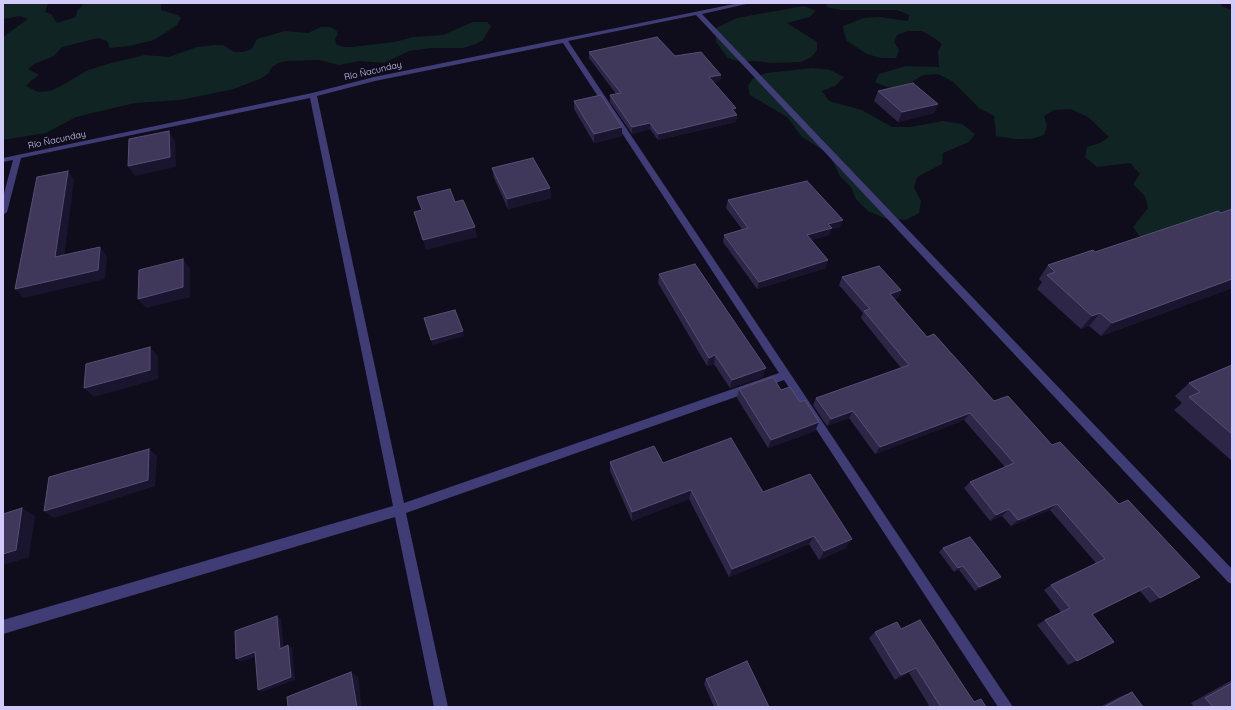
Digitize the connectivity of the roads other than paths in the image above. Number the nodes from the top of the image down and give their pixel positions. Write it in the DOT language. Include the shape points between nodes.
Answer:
graph roads {
  1 [pos="748,3"];
  2 [pos="697,13"];
  3 [pos="565,41"];
  4 [pos="313,95"];
  5 [pos="18,157"];
  6 [pos="3,160"];
  7 [pos="3,212"];
  8 [pos="787,375"];
  9 [pos="399,510"];
  10 [pos="1232,578"];
  11 [pos="3,627"];
  12 [pos="441,707"];
  13 [pos="1006,707"];
  1 -- 2 [label="street, Río Ñacunday"];
  2 -- 3 [label="street, Río Ñacunday"];
  2 -- 10 [label="street"];
  3 -- 4 [label="street, Río Ñacunday" via="374,79"];
  3 -- 8 [label="street"];
  4 -- 5 [label="street, Río Ñacunday"];
  4 -- 9 [label="street"];
  5 -- 6 [label="street, Río Ñacunday"];
  5 -- 7 [label="street"];
  8 -- 9 [label="street"];
  8 -- 13 [label="street"];
  9 -- 11 [label="street"];
  9 -- 12 [label="street"];
}
